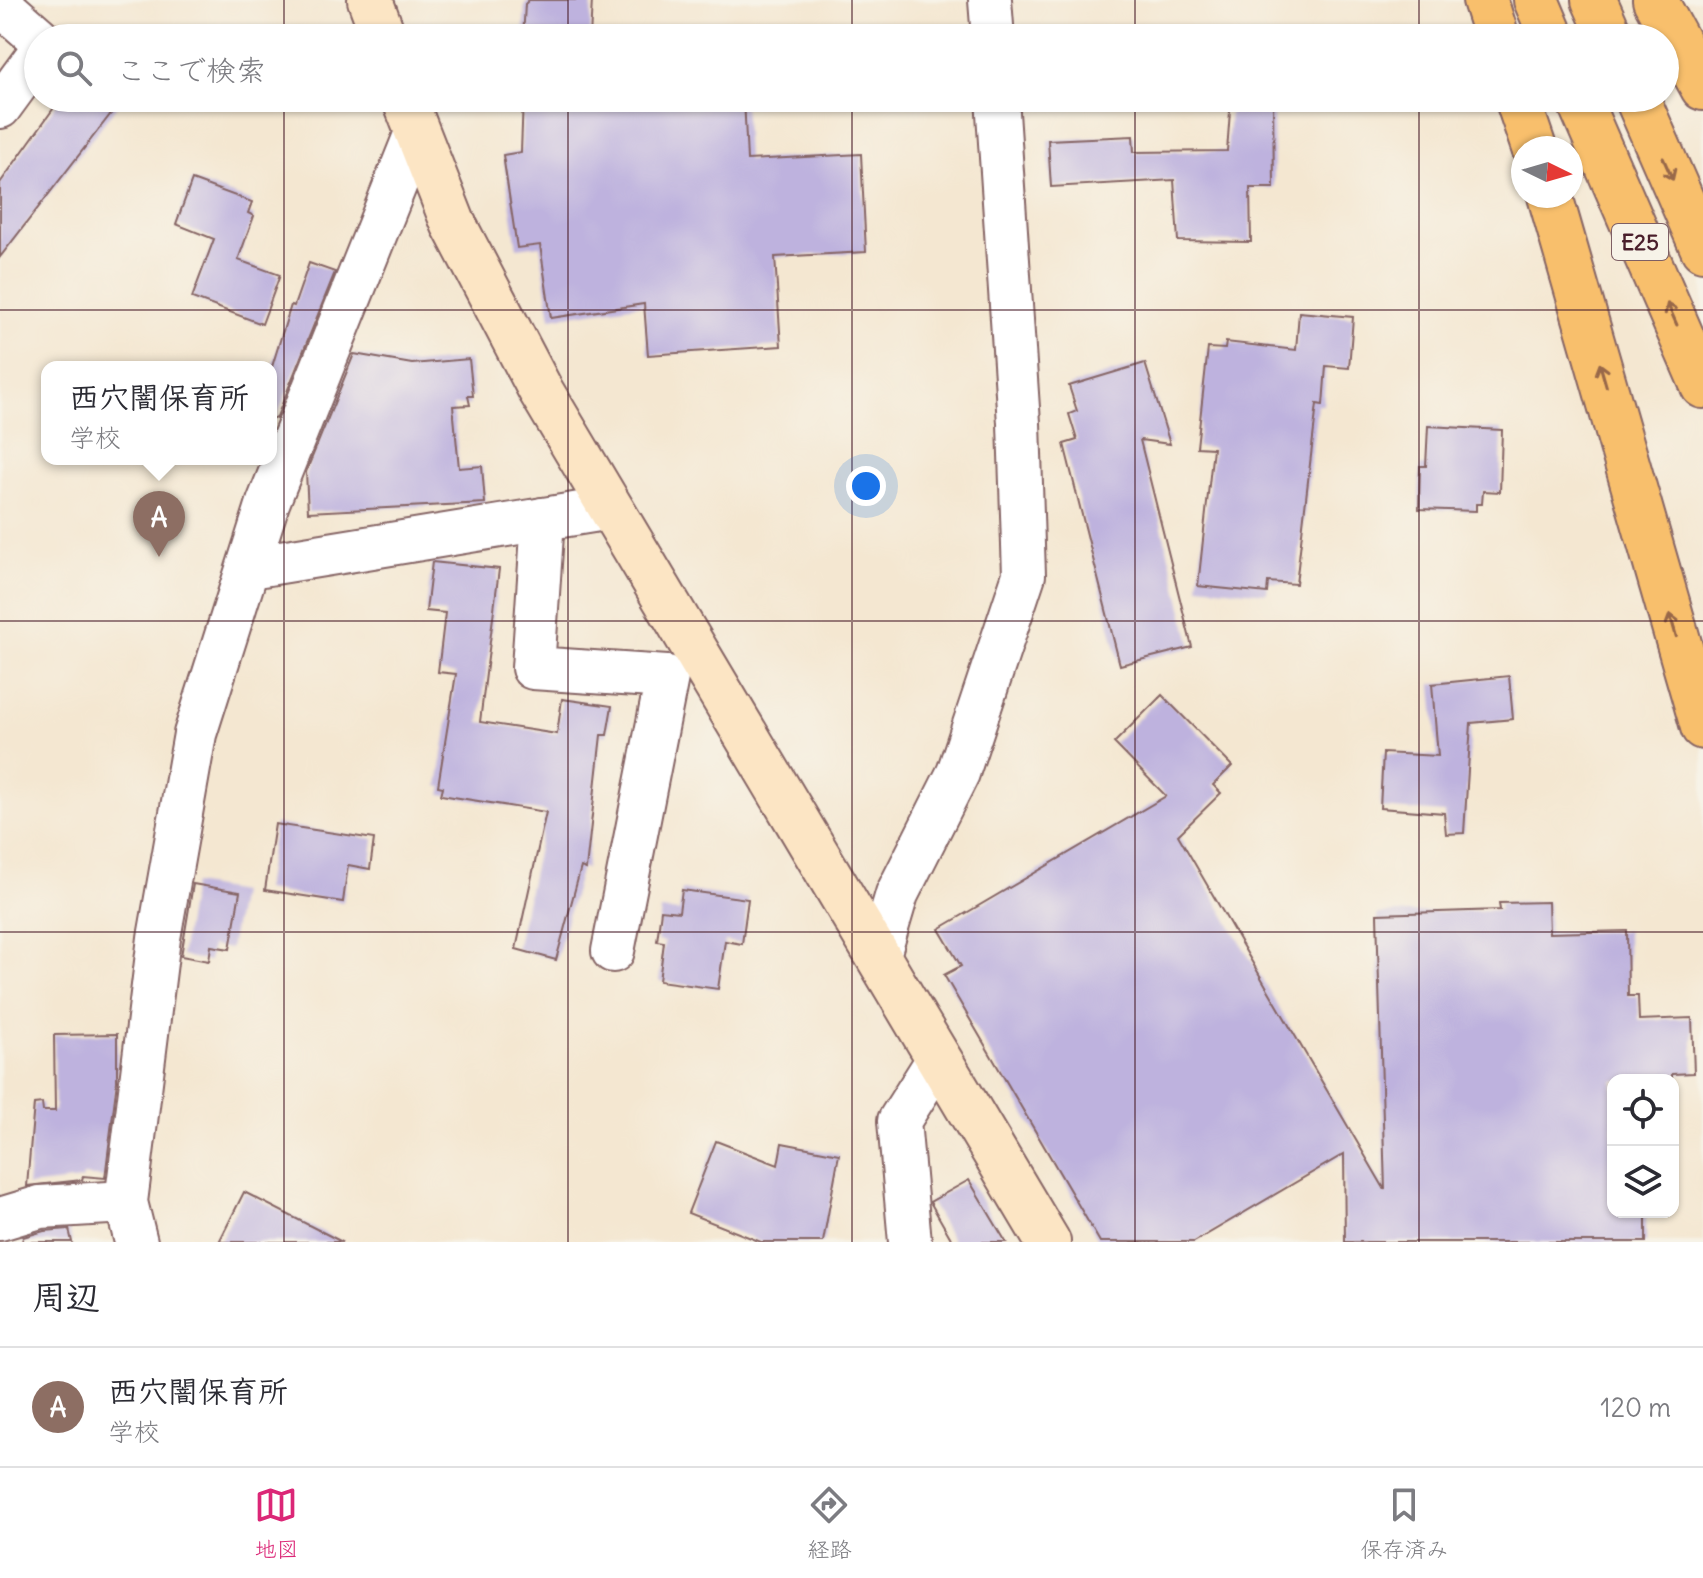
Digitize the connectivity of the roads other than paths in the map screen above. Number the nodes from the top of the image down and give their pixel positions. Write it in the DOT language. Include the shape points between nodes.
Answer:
graph roads {
  1 [pos="370,0"];
  2 [pos="990,0"];
  3 [pos="1485,0"];
  4 [pos="1536,0"];
  5 [pos="1594,0"];
  6 [pos="1655,0"];
  7 [pos="0,4"];
  8 [pos="379,24"];
  9 [pos="992,24"];
  10 [pos="1493,24"];
  11 [pos="1546,24"];
  12 [pos="1605,24"];
  13 [pos="1668,24"];
  14 [pos="24,25"];
  15 [pos="1679,44"];
  16 [pos="24,74"];
  17 [pos="1703,88"];
  18 [pos="0,107"];
  19 [pos="998,112"];
  20 [pos="1522,112"];
  21 [pos="1584,112"];
  22 [pos="1643,112"];
  23 [pos="410,115"];
  24 [pos="1530,136"];
  25 [pos="1553,208"];
  26 [pos="1703,249"];
  27 [pos="1703,386"];
  28 [pos="611,508"];
  29 [pos="543,519"];
  30 [pos="250,567"];
  31 [pos="1703,727"];
  32 [pos="613,951"];
  33 [pos="879,955"];
  34 [pos="938,1059"];
  35 [pos="126,1202"];
  36 [pos="0,1219"];
  37 [pos="136,1242"];
  38 [pos="910,1242"];
  39 [pos="1048,1242"];
  1 -- 8 [label="street"];
  2 -- 9 [label="street"];
  3 -- 10 [label="highway"];
  4 -- 11 [label="highway"];
  5 -- 12 [label="highway"];
  6 -- 13 [label="highway"];
  7 -- 14 [label="street"];
  15 -- 17 [label="highway"];
  16 -- 18 [label="street"];
  19 -- 33 [label="street" via="1024,575 958,773 897,894"];
  20 -- 24 [label="highway"];
  27 -- 21 [label="highway, E25, one-way"];
  22 -- 26 [label="highway, E25, one-way"];
  23 -- 28 [label="street" via="488,295"];
  23 -- 30 [label="street" via="268,503"];
  31 -- 25 [label="highway, one-way"];
  28 -- 29 [label="street"];
  28 -- 33 [label="street"];
  29 -- 30 [label="street"];
  29 -- 32 [label="street" via="533,668 667,677"];
  30 -- 35 [label="street" via="195,734 159,938"];
  33 -- 34 [label="street"];
  34 -- 38 [label="street" via="899,1121"];
  34 -- 39 [label="street"];
  35 -- 36 [label="street" via="40,1207"];
  35 -- 37 [label="street"];
}
